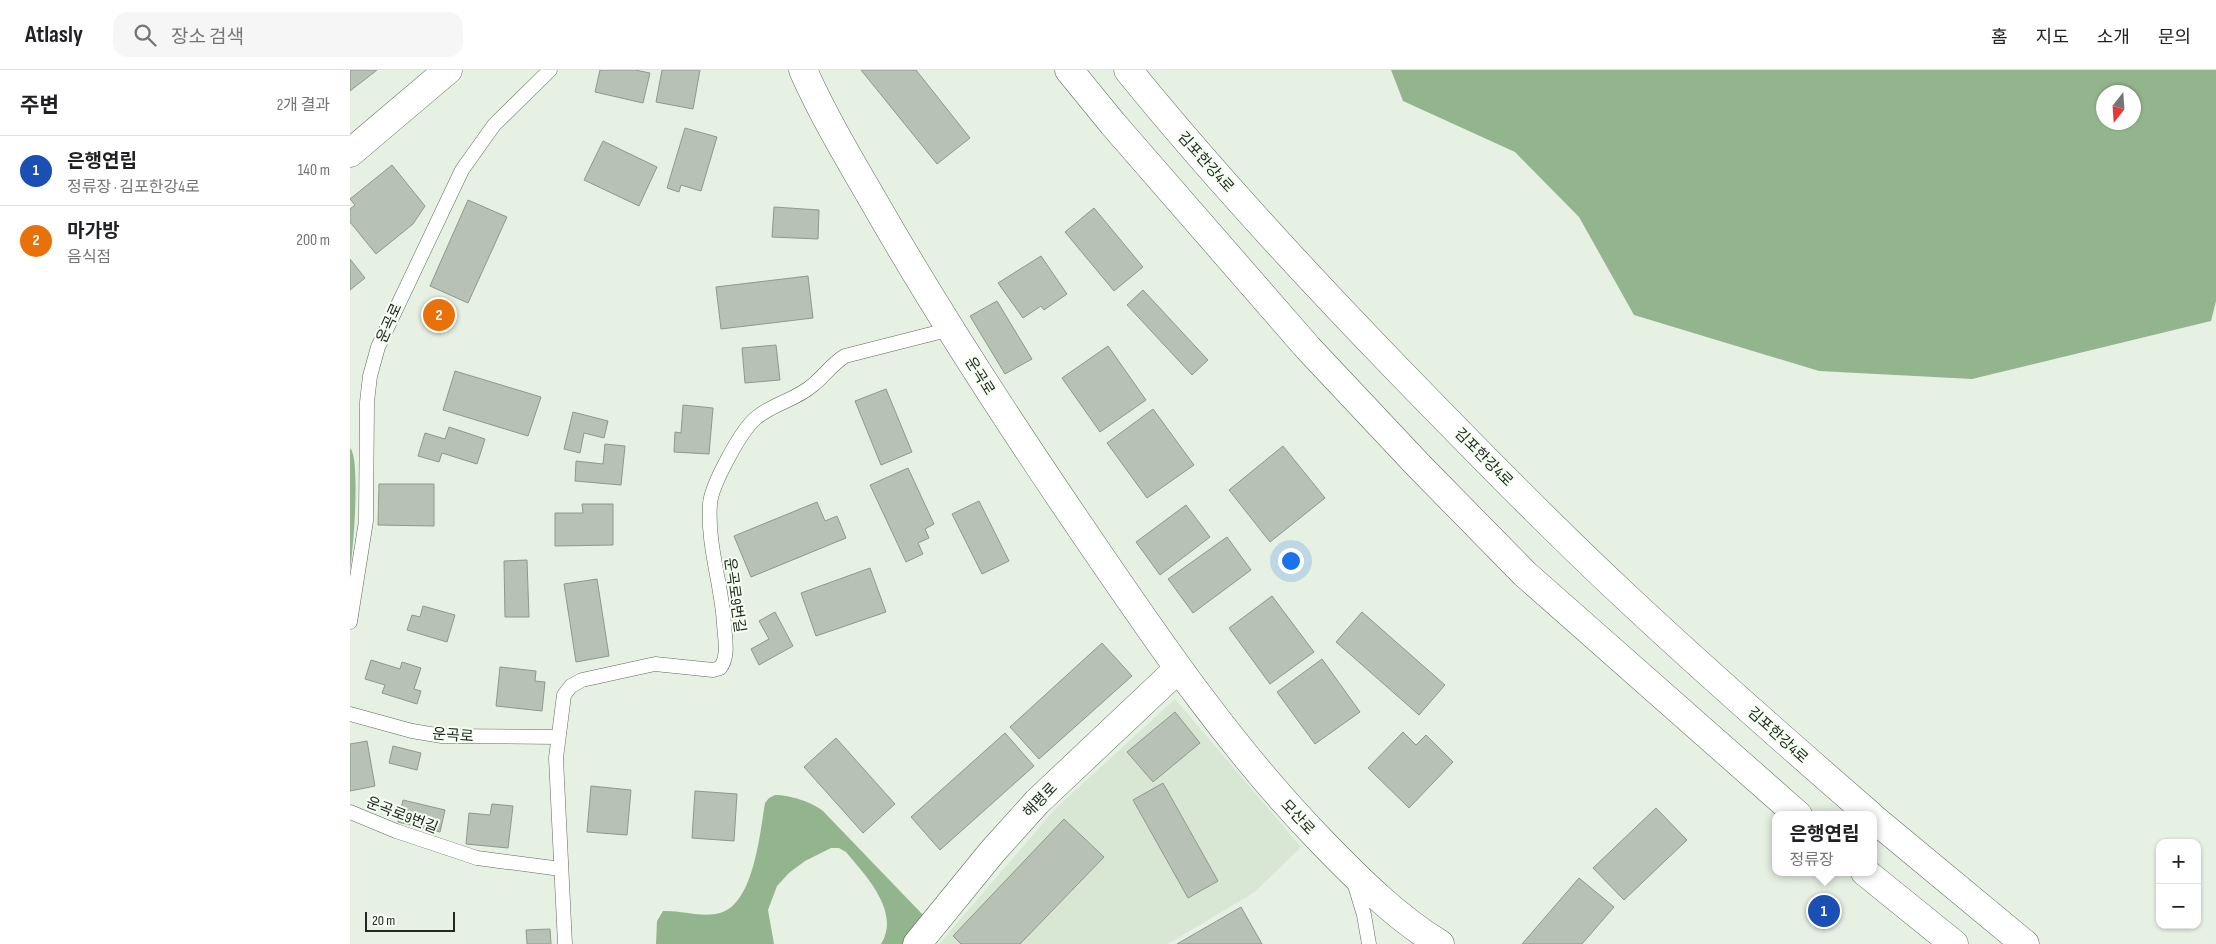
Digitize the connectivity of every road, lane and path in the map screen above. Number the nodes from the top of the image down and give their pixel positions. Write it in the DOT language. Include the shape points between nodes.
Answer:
graph roads {
  1 [pos="448,70"];
  2 [pos="550,70"];
  3 [pos="803,70"];
  4 [pos="1070,70"];
  5 [pos="1128,70"];
  6 [pos="350,152"];
  7 [pos="951,330"];
  8 [pos="350,622"];
  9 [pos="1178,669"];
  10 [pos="350,714"];
  11 [pos="558,737"];
  12 [pos="1793,811"];
  13 [pos="1865,811"];
  14 [pos="350,812"];
  15 [pos="1877,821"];
  16 [pos="561,869"];
  17 [pos="1350,872"];
  18 [pos="1871,876"];
  19 [pos="565,944"];
  20 [pos="917,944"];
  21 [pos="1369,944"];
  22 [pos="1440,944"];
  23 [pos="1954,944"];
  24 [pos="2025,944"];
  1 -- 6 [label="street"];
  2 -- 8 [label="lane, 운곡로" via="494,125 462,170 378,347 367,402 366,521"];
  3 -- 7 [label="street, 운곡로" via="820,107 906,259"];
  4 -- 12 [label="street" via="1301,340 1419,466 1525,574"];
  5 -- 13 [label="street, 김포한강4로" via="1322,291 1486,461 1624,596"];
  7 -- 9 [label="street, 운곡로" via="1013,428"];
  7 -- 11 [label="lane, 운곡로9번길" via="845,356 797,397 755,419 744,432 713,489 710,504 712,548 724,615 726,658 723,664 713,670 655,664 582,680 564,695"];
  9 -- 17 [label="street, 모산로" via="1289,808"];
  9 -- 20 [label="street, 해평로" via="1036,802"];
  10 -- 11 [label="lane, 운곡로" via="380,724 442,736"];
  11 -- 16 [label="lane, 운곡로9번길"];
  14 -- 16 [label="lane, 운곡로9번길" via="396,832 477,858"];
  15 -- 24 [label="street"];
  16 -- 19 [label="lane, 운곡로9번길"];
  17 -- 21 [label="lane" via="1364,915"];
  17 -- 22 [label="street, 모산로"];
  18 -- 23 [label="street"];
}
